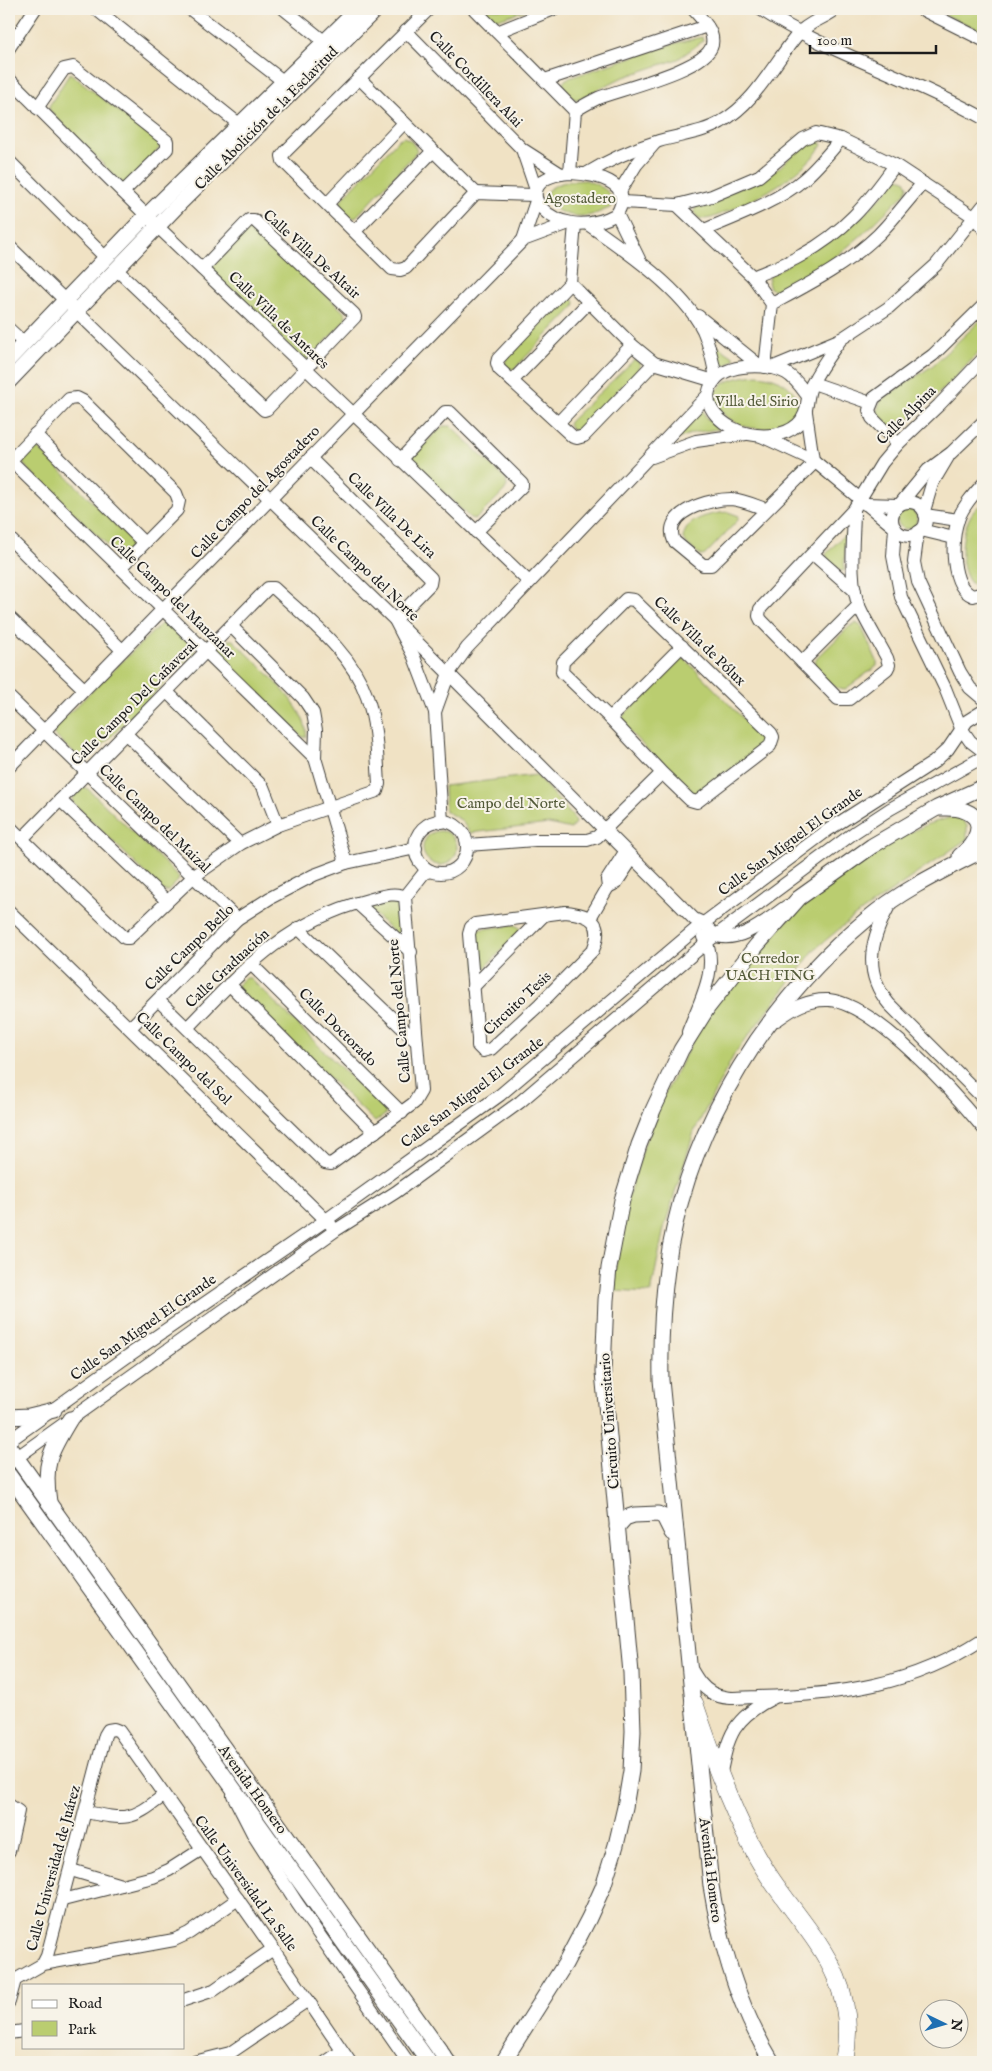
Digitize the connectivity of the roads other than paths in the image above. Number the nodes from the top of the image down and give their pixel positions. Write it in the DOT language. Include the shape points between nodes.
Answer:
graph roads {
  1 [pos="35,9"];
  2 [pos="96,9"];
  3 [pos="190,9"];
  4 [pos="284,9"];
  5 [pos="358,9"];
  6 [pos="376,9"];
  7 [pos="429,9"];
  8 [pos="474,9"];
  9 [pos="554,9"];
  10 [pos="693,9"];
  11 [pos="760,9"];
  12 [pos="836,9"];
  13 [pos="921,9"];
  14 [pos="707,26"];
  15 [pos="406,31"];
  16 [pos="497,32"];
  17 [pos="800,32"];
  18 [pos="983,40"];
  19 [pos="325,42"];
  20 [pos="9,48"];
  21 [pos="359,78"];
  22 [pos="9,79"];
  23 [pos="545,80"];
  24 [pos="283,81"];
  25 [pos="38,108"];
  26 [pos="575,111"];
  27 [pos="983,118"];
  28 [pos="404,123"];
  29 [pos="240,125"];
  30 [pos="841,139"];
  31 [pos="656,142"];
  32 [pos="522,150"];
  33 [pos="434,152"];
  34 [pos="9,161"];
  35 [pos="896,165"];
  36 [pos="565,173"];
  37 [pos="586,174"];
  38 [pos="923,183"];
  39 [pos="123,192"];
  40 [pos="476,193"];
  41 [pos="535,196"];
  42 [pos="620,203"];
  43 [pos="327,204"];
  44 [pos="678,205"];
  45 [pos="983,206"];
  46 [pos="146,216"];
  47 [pos="974,217"];
  48 [pos="572,224"];
  49 [pos="589,224"];
  50 [pos="158,227"];
  51 [pos="983,228"];
  52 [pos="704,230"];
  53 [pos="355,232"];
  54 [pos="524,240"];
  55 [pos="9,246"];
  56 [pos="106,258"];
  57 [pos="640,261"];
  58 [pos="202,269"];
  59 [pos="117,270"];
  60 [pos="753,278"];
  61 [pos="570,283"];
  62 [pos="65,301"];
  63 [pos="588,302"];
  64 [pos="772,304"];
  65 [pos="983,306"];
  66 [pos="689,309"];
  67 [pos="76,312"];
  68 [pos="9,329"];
  69 [pos="841,339"];
  70 [pos="24,343"];
  71 [pos="632,345"];
  72 [pos="9,359"];
  73 [pos="983,359"];
  74 [pos="654,363"];
  75 [pos="765,367"];
  76 [pos="306,368"];
  77 [pos="715,379"];
  78 [pos="9,381"];
  79 [pos="512,381"];
  80 [pos="813,383"];
  81 [pos="708,395"];
  82 [pos="807,395"];
  83 [pos="871,403"];
  84 [pos="806,412"];
  85 [pos="352,415"];
  86 [pos="983,422"];
  87 [pos="558,423"];
  88 [pos="35,434"];
  89 [pos="753,434"];
  90 [pos="898,444"];
  91 [pos="951,453"];
  92 [pos="310,458"];
  93 [pos="650,458"];
  94 [pos="9,460"];
  95 [pos="400,460"];
  96 [pos="814,461"];
  97 [pos="982,488"];
  98 [pos="270,499"];
  99 [pos="860,504"];
  100 [pos="899,505"];
  101 [pos="766,509"];
  102 [pos="924,513"];
  103 [pos="958,520"];
  104 [pos="895,528"];
  105 [pos="919,531"];
  106 [pos="476,532"];
  107 [pos="9,538"];
  108 [pos="954,538"];
  109 [pos="144,543"];
  110 [pos="813,554"];
  111 [pos="120,568"];
  112 [pos="530,582"];
  113 [pos="855,591"];
  114 [pos="983,593"];
  115 [pos="858,605"];
  116 [pos="163,609"];
  117 [pos="9,616"];
  118 [pos="395,620"];
  119 [pos="231,626"];
  120 [pos="682,646"];
  121 [pos="122,650"];
  122 [pos="207,652"];
  123 [pos="802,662"];
  124 [pos="449,673"];
  125 [pos="84,689"];
  126 [pos="167,692"];
  127 [pos="9,698"];
  128 [pos="983,699"];
  129 [pos="983,711"];
  130 [pos="435,712"];
  131 [pos="610,718"];
  132 [pos="961,728"];
  133 [pos="44,731"];
  134 [pos="126,734"];
  135 [pos="983,751"];
  136 [pos="983,757"];
  137 [pos="316,758"];
  138 [pos="9,767"];
  139 [pos="86,773"];
  140 [pos="662,773"];
  141 [pos="983,787"];
  142 [pos="60,800"];
  143 [pos="330,807"];
  144 [pos="937,808"];
  145 [pos="442,822"];
  146 [pos="9,826"];
  147 [pos="278,826"];
  148 [pos="604,832"];
  149 [pos="22,839"];
  150 [pos="240,844"];
  151 [pos="467,845"];
  152 [pos="416,848"];
  153 [pos="983,850"];
  154 [pos="629,856"];
  155 [pos="346,863"];
  156 [pos="426,867"];
  157 [pos="944,870"];
  158 [pos="193,877"];
  159 [pos="403,896"];
  160 [pos="800,898"];
  161 [pos="167,901"];
  162 [pos="891,902"];
  163 [pos="357,903"];
  164 [pos="9,911"];
  165 [pos="543,916"];
  166 [pos="590,918"];
  167 [pos="236,920"];
  168 [pos="698,923"];
  169 [pos="298,928"];
  170 [pos="711,939"];
  171 [pos="411,952"];
  172 [pos="251,964"];
  173 [pos="229,984"];
  174 [pos="473,987"];
  175 [pos="158,1000"];
  176 [pos="130,1028"];
  177 [pos="187,1028"];
  178 [pos="763,1031"];
  179 [pos="920,1033"];
  180 [pos="891,1034"];
  181 [pos="417,1042"];
  182 [pos="681,1050"];
  183 [pos="983,1098"];
  184 [pos="402,1113"];
  185 [pos="983,1128"];
  186 [pos="375,1132"];
  187 [pos="328,1164"];
  188 [pos="326,1220"];
  189 [pos="336,1230"];
  190 [pos="54,1410"];
  191 [pos="9,1417"];
  192 [pos="70,1419"];
  193 [pos="9,1441"];
  194 [pos="11,1455"];
  195 [pos="9,1475"];
  196 [pos="54,1511"];
  197 [pos="618,1528"];
  198 [pos="678,1543"];
  199 [pos="983,1640"];
  200 [pos="690,1667"];
  201 [pos="774,1698"];
  202 [pos="694,1703"];
  203 [pos="112,1729"];
  204 [pos="226,1779"];
  205 [pos="720,1779"];
  206 [pos="164,1796"];
  207 [pos="13,1807"];
  208 [pos="86,1812"];
  209 [pos="202,1849"];
  210 [pos="9,1850"];
  211 [pos="71,1870"];
  212 [pos="123,1885"];
  213 [pos="238,1899"];
  214 [pos="63,1900"];
  215 [pos="273,1948"];
  216 [pos="43,1964"];
  217 [pos="12,1979"];
  218 [pos="185,2000"];
  219 [pos="308,2000"];
  220 [pos="9,2002"];
  221 [pos="530,2019"];
  222 [pos="22,2030"];
  223 [pos="9,2033"];
  224 [pos="342,2051"];
  225 [pos="194,2062"];
  226 [pos="326,2062"];
  227 [pos="350,2062"];
  228 [pos="408,2062"];
  229 [pos="430,2062"];
  230 [pos="448,2062"];
  231 [pos="492,2062"];
  232 [pos="503,2062"];
  233 [pos="772,2062"];
  234 [pos="844,2062"];
  1 -- 20 [label="street"];
  2 -- 29 [label="street"];
  3 -- 24 [label="street"];
  4 -- 19 [label="street"];
  5 -- 19 [label="main road, Calle Abolición de la Esclavitud"];
  6 -- 50 [label="main road, Calle Abolición de la Esclavitud"];
  7 -- 15 [label="street"];
  8 -- 16 [label="street"];
  9 -- 16 [label="street"];
  10 -- 14 [label="street"];
  11 -- 17 [label="street"];
  12 -- 17 [label="street"];
  13 -- 18 [label="street"];
  14 -- 23 [label="street"];
  14 -- 26 [label="street" via="712,33 712,45 707,54 695,62 662,78 597,98"];
  15 -- 21 [label="street"];
  15 -- 32 [label="street, Calle Cordillera Alai"];
  16 -- 23 [label="street"];
  17 -- 27 [label="street" via="948,98"];
  17 -- 31 [label="street" via="752,96 734,113 707,128"];
  19 -- 24 [label="main road, Calle Abolición de la Esclavitud"];
  21 -- 28 [label="street"];
  21 -- 43 [label="street" via="282,156 286,165"];
  22 -- 25 [label="street, Calle Villa de Antares"];
  23 -- 26 [label="street"];
  24 -- 29 [label="main road, Calle Abolición de la Esclavitud"];
  25 -- 39 [label="street, Calle Villa de Antares"];
  25 -- 39 [label="street" via="64,69 72,67 167,141 167,149"];
  26 -- 36 [label="street"];
  28 -- 33 [label="street"];
  28 -- 43 [label="street"];
  29 -- 46 [label="main road, Calle Abolición de la Esclavitud"];
  30 -- 35 [label="street"];
  30 -- 44 [label="street" via="824,133 808,135 759,176 712,196"];
  30 -- 52 [label="street" via="803,180 744,214"];
  31 -- 37 [label="street" via="618,156"];
  31 -- 42 [label="street" via="636,165"];
  32 -- 36 [label="street, Calle Cordillera Alai"];
  32 -- 41 [label="street, Calle Cordillera Alai"];
  33 -- 40 [label="street"];
  33 -- 53 [label="street"];
  34 -- 56 [label="street"];
  35 -- 38 [label="street"];
  35 -- 60 [label="street" via="854,218 829,238 801,256"];
  36 -- 37 [label="street"];
  36 -- 41 [label="street" via="544,181"];
  37 -- 42 [label="street" via="606,180"];
  38 -- 47 [label="street"];
  38 -- 64 [label="street" via="878,235 815,280"];
  39 -- 46 [label="street, Calle Villa de Antares"];
  40 -- 41 [label="street"];
  40 -- 53 [label="street" via="403,270 392,269"];
  41 -- 48 [label="street" via="548,214"];
  41 -- 54 [label="street"];
  42 -- 44 [label="street"];
  42 -- 49 [label="street" via="598,223"];
  42 -- 57 [label="street"];
  43 -- 53 [label="street"];
  44 -- 52 [label="street"];
  45 -- 47 [label="street"];
  46 -- 50 [label="street, Calle Villa de Antares"];
  46 -- 56 [label="main road, Calle Abolición de la Esclavitud"];
  47 -- 51 [label="street"];
  47 -- 69 [label="street" via="936,265 904,295"];
  48 -- 49 [label="street"];
  48 -- 54 [label="street"];
  48 -- 61 [label="street"];
  49 -- 57 [label="street"];
  50 -- 58 [label="street, Calle Villa de Antares"];
  50 -- 59 [label="main road, Calle Abolición de la Esclavitud"];
  52 -- 60 [label="street"];
  54 -- 85 [label="street, Calle Campo del Agostadero"];
  55 -- 62 [label="street, Calle Campo del Norte"];
  56 -- 62 [label="main road, Calle Abolición de la Esclavitud"];
  57 -- 66 [label="street"];
  58 -- 76 [label="street, Calle Villa de Antares"];
  58 -- 76 [label="street, Calle Villa De Altair" via="249,220 254,220 354,314 354,318"];
  59 -- 67 [label="main road, Calle Abolición de la Esclavitud"];
  59 -- 76 [label="street, Calle Villa De Altair" via="262,409 266,409"];
  60 -- 64 [label="street"];
  61 -- 63 [label="street"];
  61 -- 79 [label="street" via="498,359 499,369"];
  62 -- 67 [label="street, Calle Campo del Norte"];
  62 -- 70 [label="main road, Calle Abolición de la Esclavitud"];
  63 -- 71 [label="street"];
  63 -- 79 [label="street"];
  64 -- 75 [label="street"];
  65 -- 83 [label="street, Calle Alpina" via="933,355 879,393"];
  66 -- 75 [label="street"];
  66 -- 77 [label="street" via="709,347"];
  67 -- 78 [label="main road, Calle Abolición de la Esclavitud"];
  67 -- 98 [label="street, Calle Campo del Norte"];
  68 -- 70 [label="street"];
  69 -- 75 [label="street"];
  69 -- 80 [label="street" via="822,364"];
  70 -- 72 [label="main road, Calle Abolición de la Esclavitud"];
  71 -- 74 [label="street"];
  71 -- 87 [label="street"];
  73 -- 90 [label="street, Calle Alpina"];
  74 -- 77 [label="street"];
  74 -- 87 [label="street" via="584,436 573,437"];
  75 -- 77 [label="street" via="739,368"];
  75 -- 82 [label="street" via="786,374"];
  76 -- 85 [label="street, Calle Villa de Antares"];
  77 -- 81 [label="street"];
  79 -- 87 [label="street"];
  80 -- 82 [label="street"];
  80 -- 83 [label="street"];
  81 -- 89 [label="street" via="713,412 720,420 730,427"];
  81 -- 93 [label="street"];
  82 -- 84 [label="street"];
  83 -- 90 [label="street" via="872,418"];
  84 -- 89 [label="street" via="796,426 784,432"];
  84 -- 96 [label="street"];
  85 -- 92 [label="street, Calle Campo del Agostadero"];
  85 -- 95 [label="street, Calle Villa de Antares"];
  86 -- 91 [label="street"];
  88 -- 94 [label="street"];
  88 -- 109 [label="street"];
  88 -- 109 [label="street" via="69,400 81,399 169,486 178,497 177,510"];
  89 -- 93 [label="street" via="696,441"];
  89 -- 96 [label="street"];
  90 -- 99 [label="street, Calle Alpina" via="872,478"];
  91 -- 100 [label="street" via="928,470"];
  91 -- 102 [label="street" via="932,484"];
  92 -- 98 [label="street, Calle Campo del Agostadero"];
  92 -- 118 [label="street, Calle Villa De Lira" via="431,578 430,584"];
  93 -- 112 [label="street"];
  94 -- 111 [label="street, Calle Campo del Manzanar"];
  95 -- 106 [label="street, Calle Villa de Antares"];
  95 -- 106 [label="street" via="444,412 450,412 522,483"];
  96 -- 99 [label="street"];
  96 -- 101 [label="street"];
  97 -- 103 [label="street" via="966,504"];
  98 -- 116 [label="street, Calle Campo del Agostadero"];
  98 -- 118 [label="street, Calle Campo del Norte"];
  99 -- 100 [label="street"];
  99 -- 104 [label="street"];
  99 -- 110 [label="street"];
  99 -- 113 [label="street" via="853,560"];
  100 -- 102 [label="street" via="913,502"];
  100 -- 104 [label="street" via="893,513"];
  101 -- 101 [label="street" via="708,566 672,537 676,520 706,502 732,499"];
  102 -- 103 [label="street"];
  102 -- 105 [label="street" via="925,523"];
  103 -- 108 [label="street"];
  104 -- 105 [label="street" via="904,535"];
  104 -- 132 [label="street" via="893,556 901,597 946,688"];
  105 -- 108 [label="street"];
  105 -- 128 [label="street" via="914,562 918,582 960,672 970,688"];
  106 -- 112 [label="street, Calle Villa de Antares"];
  107 -- 121 [label="street"];
  108 -- 114 [label="street" via="955,565 960,584 973,596"];
  109 -- 111 [label="street"];
  110 -- 113 [label="street"];
  110 -- 123 [label="street" via="759,613 761,620"];
  111 -- 116 [label="street, Calle Campo del Manzanar"];
  112 -- 124 [label="street" via="467,648"];
  113 -- 115 [label="street"];
  115 -- 123 [label="street"];
  115 -- 123 [label="street" via="887,658 887,669 849,699 842,700"];
  116 -- 121 [label="street, Calle Campo del Agostadero"];
  116 -- 122 [label="street, Calle Campo del Manzanar"];
  117 -- 125 [label="street"];
  118 -- 124 [label="street, Calle Campo del Norte"];
  118 -- 130 [label="street, Calle Campo del Norte" via="414,656"];
  119 -- 122 [label="street, Calle Campo Del Cañaveral"];
  119 -- 137 [label="street" via="308,705 315,722"];
  119 -- 143 [label="street, Calle Campo Del Cañaveral" via="268,588 274,588 340,651 353,669 367,698 374,730 378,788 374,793"];
  120 -- 131 [label="street"];
  120 -- 131 [label="street, Calle Villa de Pólux" via="634,600 622,601 561,666 564,676"];
  120 -- 140 [label="street, Calle Villa de Pólux" via="771,733 772,741 770,746 696,802"];
  121 -- 125 [label="street, Calle Campo del Agostadero"];
  122 -- 126 [label="street, Calle Campo Del Cañaveral"];
  122 -- 137 [label="street, Calle Campo del Manzanar"];
  124 -- 130 [label="street, Calle Campo del Norte"];
  124 -- 148 [label="street, Calle Campo del Norte"];
  125 -- 133 [label="street, Calle Campo del Agostadero"];
  126 -- 134 [label="street, Calle Campo Del Cañaveral"];
  126 -- 147 [label="street" via="263,787"];
  127 -- 133 [label="street, Calle Campo del Maizal"];
  129 -- 132 [label="street, Calle San Miguel El Grande"];
  130 -- 145 [label="street, Calle Campo del Norte"];
  131 -- 140 [label="street, Calle Villa de Pólux"];
  132 -- 135 [label="street"];
  132 -- 168 [label="street, Calle San Miguel El Grande" via="948,749 934,762 828,830"];
  133 -- 138 [label="street, Calle Campo del Agostadero"];
  133 -- 139 [label="street, Calle Campo del Maizal"];
  134 -- 139 [label="street, Calle Campo Del Cañaveral"];
  134 -- 150 [label="street"];
  136 -- 170 [label="street, Calle San Miguel El Grande" via="872,820"];
  137 -- 143 [label="street"];
  139 -- 142 [label="street, Calle Campo Del Cañaveral"];
  139 -- 158 [label="street, Calle Campo del Maizal"];
  140 -- 148 [label="street"];
  141 -- 144 [label="main road, Circuito Universitario"];
  142 -- 149 [label="street, Calle Campo Del Cañaveral"];
  142 -- 161 [label="street"];
  143 -- 147 [label="street"];
  143 -- 155 [label="street"];
  144 -- 157 [label="main road" via="968,812 975,820 978,833 974,843"];
  144 -- 160 [label="main road, Circuito Universitario" via="872,846"];
  145 -- 151 [label="street" via="456,826"];
  145 -- 152 [label="street" via="426,826 420,832"];
  146 -- 149 [label="street"];
  147 -- 150 [label="street"];
  148 -- 151 [label="street" via="587,840"];
  148 -- 154 [label="street, Calle Campo del Norte"];
  149 -- 161 [label="street" via="125,938 131,938"];
  150 -- 158 [label="street"];
  151 -- 156 [label="street" via="464,860 454,870 440,873"];
  152 -- 155 [label="street, Calle Campo Bello"];
  152 -- 156 [label="street"];
  153 -- 157 [label="main road"];
  154 -- 166 [label="street" via="616,883 608,887"];
  154 -- 168 [label="street, Calle Campo del Norte"];
  155 -- 167 [label="street, Calle Campo Bello" via="297,883"];
  156 -- 159 [label="street" via="419,869"];
  157 -- 162 [label="main road"];
  158 -- 161 [label="street"];
  158 -- 167 [label="street, Calle Campo del Maizal"];
  159 -- 163 [label="street, Calle Graduación" via="383,896"];
  159 -- 171 [label="street, Calle Campo del Norte"];
  160 -- 170 [label="street" via="745,934"];
  160 -- 182 [label="main road, Circuito Universitario" via="731,976"];
  162 -- 178 [label="main road" via="828,955"];
  162 -- 179 [label="street" via="874,938 874,974 884,998"];
  163 -- 169 [label="street, Calle Graduación"];
  163 -- 171 [label="street"];
  164 -- 176 [label="street, Calle Campo del Sol"];
  165 -- 166 [label="street, Circuito Tesis" via="565,912 581,913"];
  165 -- 174 [label="street"];
  165 -- 174 [label="street, Circuito Tesis" via="471,927"];
  166 -- 174 [label="street, Circuito Tesis" via="597,935 590,955 486,1052 478,1046"];
  167 -- 175 [label="street, Calle Campo Bello"];
  168 -- 170 [label="street, Calle Campo del Norte"];
  168 -- 188 [label="street, Calle San Miguel El Grande" via="516,1082"];
  169 -- 172 [label="street, Calle Graduación"];
  169 -- 181 [label="street"];
  170 -- 182 [label="street" via="707,981"];
  170 -- 189 [label="street, Calle San Miguel El Grande" via="520,1102 396,1192"];
  171 -- 181 [label="street, Calle Campo del Norte"];
  172 -- 173 [label="street, Calle Graduación"];
  172 -- 184 [label="street, Calle Doctorado"];
  173 -- 177 [label="street, Calle Graduación"];
  173 -- 186 [label="street"];
  175 -- 176 [label="street, Calle Campo Bello"];
  175 -- 177 [label="street, Calle Graduación"];
  176 -- 188 [label="street, Calle Campo del Sol"];
  177 -- 187 [label="street, Calle Graduación"];
  178 -- 180 [label="street" via="802,1004 829,1000 857,1009"];
  178 -- 198 [label="main road" via="715,1112 694,1164 671,1246 662,1314 661,1380"];
  179 -- 180 [label="street" via="910,1036"];
  179 -- 183 [label="street"];
  180 -- 185 [label="street"];
  181 -- 184 [label="street, Calle Campo del Norte" via="421,1091 418,1099"];
  182 -- 197 [label="main road, Circuito Universitario" via="639,1145 622,1200 609,1268 603,1372"];
  184 -- 186 [label="street, Calle Campo del Norte"];
  186 -- 187 [label="street, Calle Campo del Norte" via="334,1163"];
  188 -- 189 [label="street, Calle Campo del Sol"];
  188 -- 190 [label="street, Calle San Miguel El Grande" via="124,1358"];
  189 -- 192 [label="street, Calle San Miguel El Grande"];
  190 -- 191 [label="main road"];
  190 -- 193 [label="street, Calle San Miguel El Grande"];
  192 -- 194 [label="street, Calle San Miguel El Grande"];
  192 -- 196 [label="main road" via="49,1458 47,1480"];
  194 -- 196 [label="main road, Avenida Homero"];
  195 -- 204 [label="main road, Avenida Homero"];
  196 -- 230 [label="main road, Avenida Homero"];
  197 -- 198 [label="main road" via="625,1518 634,1515 662,1514"];
  197 -- 221 [label="main road, Circuito Universitario" via="631,1673 632,1761 625,1807 602,1887 589,1918"];
  198 -- 200 [label="main road"];
  199 -- 201 [label="street" via="936,1667 892,1681"];
  200 -- 201 [label="street" via="703,1687 721,1697"];
  200 -- 202 [label="main road, Avenida Homero"];
  201 -- 205 [label="street" via="752,1710 734,1729 726,1747"];
  202 -- 205 [label="highway"];
  202 -- 233 [label="main road, Avenida Homero" via="709,1866 718,1923 745,2013"];
  203 -- 206 [label="street, Calle Universidad La Salle" via="118,1731"];
  203 -- 208 [label="street, Calle Universidad de Juárez" via="105,1735"];
  204 -- 228 [label="street" via="254,1836"];
  204 -- 229 [label="main road, Avenida Homero"];
  205 -- 234 [label="highway" via="752,1849 834,1970 847,2013"];
  206 -- 208 [label="street" via="142,1812 128,1817 113,1818"];
  206 -- 209 [label="street, Calle Universidad La Salle"];
  207 -- 210 [label="street" via="18,1813"];
  208 -- 211 [label="street, Calle Universidad de Juárez"];
  209 -- 212 [label="street" via="160,1874"];
  209 -- 213 [label="street, Calle Universidad La Salle"];
  211 -- 212 [label="street"];
  211 -- 214 [label="street, Calle Universidad de Juárez"];
  212 -- 214 [label="street"];
  213 -- 215 [label="street, Calle Universidad La Salle"];
  213 -- 216 [label="street" via="174,1940"];
  214 -- 216 [label="street, Calle Universidad de Juárez" via="51,1947"];
  215 -- 218 [label="street" via="214,1990"];
  215 -- 219 [label="street, Calle Universidad La Salle"];
  216 -- 217 [label="street, Calle Universidad de Juárez"];
  217 -- 220 [label="street, Calle Universidad de Juárez"];
  219 -- 224 [label="street, Calle Universidad La Salle"];
  219 -- 225 [label="street" via="230,2054"];
  221 -- 231 [label="main road"];
  221 -- 232 [label="main road, Circuito Universitario"];
  222 -- 223 [label="street"];
  224 -- 226 [label="street"];
  224 -- 227 [label="street, Calle Universidad La Salle"];
}
